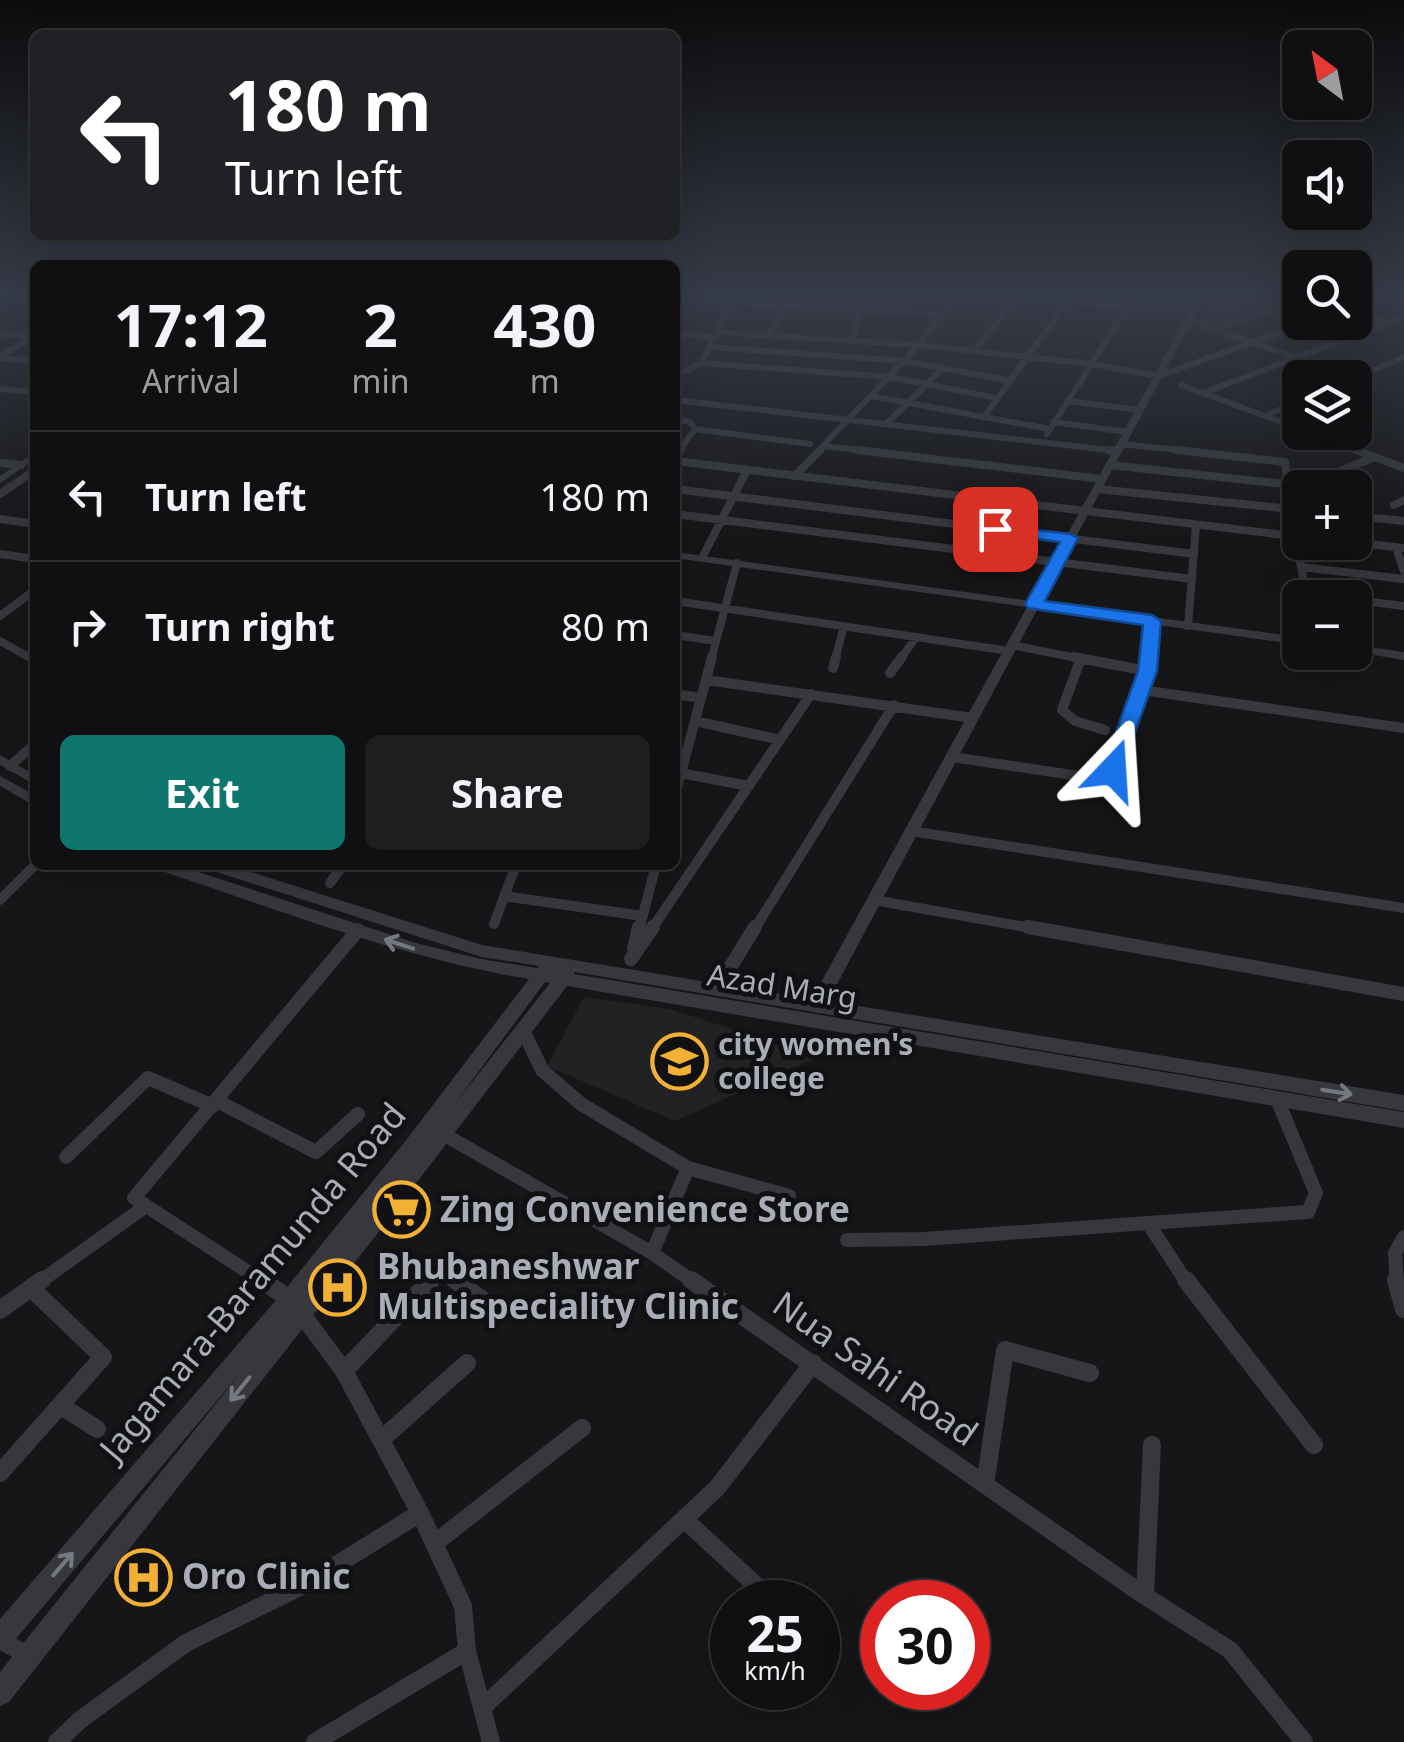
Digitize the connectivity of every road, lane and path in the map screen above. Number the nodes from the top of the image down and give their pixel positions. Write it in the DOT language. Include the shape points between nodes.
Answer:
graph roads {
  1 [pos="853,374"];
  2 [pos="891,374"];
  3 [pos="936,374"];
  4 [pos="978,374"];
  5 [pos="1014,374"];
  6 [pos="1085,374"];
  7 [pos="1149,374"];
  8 [pos="1163,374"];
  9 [pos="1254,374"];
  10 [pos="1158,376"];
  11 [pos="889,377"];
  12 [pos="1010,380"];
  13 [pos="926,384"];
  14 [pos="1181,384"];
  15 [pos="0,389"];
  16 [pos="30,392"];
  17 [pos="1204,394"];
  18 [pos="871,396"];
  19 [pos="997,398"];
  20 [pos="680,401"];
  21 [pos="1067,401"];
  22 [pos="908,402"];
  23 [pos="1282,409"];
  24 [pos="1140,410"];
  25 [pos="1265,416"];
  26 [pos="984,417"];
  27 [pos="849,419"];
  28 [pos="680,420"];
  29 [pos="1282,422"];
  30 [pos="886,424"];
  31 [pos="1051,425"];
  32 [pos="695,429"];
  33 [pos="680,438"];
  34 [pos="689,439"];
  35 [pos="1042,442"];
  36 [pos="1122,442"];
  37 [pos="810,444"];
  38 [pos="823,446"];
  39 [pos="1356,450"];
  40 [pos="680,452"];
  41 [pos="1374,457"];
  42 [pos="680,461"];
  43 [pos="0,463"];
  44 [pos="1110,464"];
  45 [pos="30,465"];
  46 [pos="30,466"];
  47 [pos="30,467"];
  48 [pos="1404,468"];
  49 [pos="747,470"];
  50 [pos="1286,470"];
  51 [pos="1342,470"];
  52 [pos="795,476"];
  53 [pos="0,480"];
  54 [pos="1282,483"];
  55 [pos="1099,484"];
  56 [pos="0,491"];
  57 [pos="680,491"];
  58 [pos="734,497"];
  59 [pos="1404,500"];
  60 [pos="1394,505"];
  61 [pos="1282,508"];
  62 [pos="1084,512"];
  63 [pos="680,515"];
  64 [pos="1372,517"];
  65 [pos="0,519"];
  66 [pos="721,520"];
  67 [pos="1404,521"];
  68 [pos="30,523"];
  69 [pos="1196,525"];
  70 [pos="1282,534"];
  71 [pos="1070,538"];
  72 [pos="1372,544"];
  73 [pos="1400,548"];
  74 [pos="0,554"];
  75 [pos="1194,554"];
  76 [pos="680,556"];
  77 [pos="30,557"];
  78 [pos="702,558"];
  79 [pos="1300,560"];
  80 [pos="737,563"];
  81 [pos="1056,564"];
  82 [pos="1301,566"];
  83 [pos="1404,570"];
  84 [pos="1404,579"];
  85 [pos="1192,580"];
  86 [pos="1303,580"];
  87 [pos="30,594"];
  88 [pos="680,602"];
  89 [pos="1372,602"];
  90 [pos="1034,604"];
  91 [pos="1404,606"];
  92 [pos="725,608"];
  93 [pos="0,616"];
  94 [pos="1152,621"];
  95 [pos="844,626"];
  96 [pos="1188,626"];
  97 [pos="680,637"];
  98 [pos="916,637"];
  99 [pos="1282,639"];
  100 [pos="0,641"];
  101 [pos="716,641"];
  102 [pos="1011,648"];
  103 [pos="1372,651"];
  104 [pos="1404,656"];
  105 [pos="30,657"];
  106 [pos="1081,658"];
  107 [pos="832,668"];
  108 [pos="1147,671"];
  109 [pos="890,673"];
  110 [pos="706,680"];
  111 [pos="1142,690"];
  112 [pos="812,694"];
  113 [pos="680,695"];
  114 [pos="701,698"];
  115 [pos="894,705"];
  116 [pos="973,718"];
  117 [pos="695,721"];
  118 [pos="1404,728"];
  119 [pos="1105,730"];
  120 [pos="780,740"];
  121 [pos="30,747"];
  122 [pos="952,757"];
  123 [pos="5,763"];
  124 [pos="680,766"];
  125 [pos="680,772"];
  126 [pos="30,778"];
  127 [pos="3,786"];
  128 [pos="748,786"];
  129 [pos="30,800"];
  130 [pos="911,831"];
  131 [pos="30,870"];
  132 [pos="177,870"];
  133 [pos="239,870"];
  134 [pos="340,870"];
  135 [pos="514,870"];
  136 [pos="655,870"];
  137 [pos="330,884"];
  138 [pos="504,896"];
  139 [pos="0,900"];
  140 [pos="874,900"];
  141 [pos="1404,908"];
  142 [pos="642,916"];
  143 [pos="494,924"];
  144 [pos="358,930"];
  145 [pos="629,966"];
  146 [pos="556,971"];
  147 [pos="717,989"];
  148 [pos="1404,994"];
  149 [pos="817,1006"];
  150 [pos="522,1030"];
  151 [pos="1277,1099"];
  152 [pos="1404,1102"];
  153 [pos="215,1103"];
  154 [pos="358,1114"];
  155 [pos="1404,1120"];
  156 [pos="443,1134"];
  157 [pos="66,1157"];
  158 [pos="688,1168"];
  159 [pos="790,1196"];
  160 [pos="146,1206"];
  161 [pos="1148,1223"];
  162 [pos="1404,1237"];
  163 [pos="848,1240"];
  164 [pos="652,1253"];
  165 [pos="31,1288"];
  166 [pos="296,1306"];
  167 [pos="495,1309"];
  168 [pos="1404,1309"];
  169 [pos="0,1310"];
  170 [pos="467,1363"];
  171 [pos="814,1363"];
  172 [pos="344,1371"];
  173 [pos="1090,1373"];
  174 [pos="61,1406"];
  175 [pos="582,1428"];
  176 [pos="97,1429"];
  177 [pos="382,1439"];
  178 [pos="1314,1444"];
  179 [pos="1152,1446"];
  180 [pos="0,1473"];
  181 [pos="985,1485"];
  182 [pos="420,1513"];
  183 [pos="685,1520"];
  184 [pos="435,1542"];
  185 [pos="750,1580"];
  186 [pos="1145,1596"];
  187 [pos="0,1639"];
  188 [pos="467,1652"];
  189 [pos="29,1656"];
  190 [pos="0,1693"];
  191 [pos="482,1708"];
  192 [pos="57,1742"];
  193 [pos="315,1742"];
  194 [pos="491,1742"];
  195 [pos="1304,1742"];
  1 -- 11 [label="street"];
  2 -- 11 [label="street"];
  3 -- 13 [label="street"];
  4 -- 12 [label="street"];
  5 -- 12 [label="street"];
  6 -- 21 [label="street"];
  7 -- 10 [label="street"];
  8 -- 10 [label="street"];
  9 -- 17 [label="street"];
  10 -- 24 [label="street"];
  11 -- 13 [label="street"];
  11 -- 18 [label="street"];
  12 -- 19 [label="street"];
  13 -- 19 [label="street"];
  13 -- 22 [label="street"];
  14 -- 17 [label="street"];
  15 -- 16 [label="street"];
  17 -- 25 [label="street"];
  18 -- 22 [label="street"];
  18 -- 27 [label="street"];
  19 -- 26 [label="street"];
  20 -- 27 [label="street"];
  21 -- 24 [label="street"];
  21 -- 31 [label="street"];
  22 -- 26 [label="street"];
  22 -- 30 [label="street"];
  23 -- 25 [label="street"];
  24 -- 36 [label="street"];
  25 -- 29 [label="street"];
  26 -- 31 [label="street"];
  27 -- 30 [label="street"];
  27 -- 38 [label="street"];
  28 -- 32 [label="street"];
  30 -- 35 [label="street"];
  31 -- 35 [label="street"];
  31 -- 36 [label="street"];
  32 -- 34 [label="street"];
  32 -- 37 [label="street"];
  33 -- 34 [label="street"];
  34 -- 40 [label="street"];
  35 -- 36 [label="street"];
  36 -- 44 [label="street"];
  36 -- 50 [label="street" via="1285,462"];
  38 -- 52 [label="street"];
  38 -- 55 [label="street"];
  39 -- 41 [label="street"];
  41 -- 48 [label="street"];
  41 -- 51 [label="street"];
  42 -- 49 [label="street"];
  43 -- 45 [label="street"];
  44 -- 54 [label="street"];
  44 -- 55 [label="street"];
  46 -- 53 [label="street"];
  47 -- 56 [label="street"];
  49 -- 52 [label="street"];
  49 -- 58 [label="street"];
  52 -- 62 [label="street"];
  55 -- 61 [label="street"];
  55 -- 62 [label="street"];
  57 -- 58 [label="street"];
  58 -- 66 [label="street"];
  58 -- 71 [label="street"];
  59 -- 60 [label="street"];
  62 -- 69 [label="street"];
  62 -- 71 [label="street"];
  63 -- 66 [label="street"];
  64 -- 67 [label="street"];
  65 -- 68 [label="street"];
  66 -- 78 [label="street"];
  66 -- 81 [label="street"];
  69 -- 70 [label="street"];
  69 -- 75 [label="street"];
  71 -- 75 [label="street"];
  71 -- 81 [label="street"];
  72 -- 73 [label="street"];
  73 -- 83 [label="street"];
  74 -- 77 [label="street"];
  75 -- 85 [label="street"];
  76 -- 78 [label="street"];
  78 -- 80 [label="street"];
  79 -- 82 [label="street"];
  80 -- 90 [label="street"];
  80 -- 92 [label="street"];
  81 -- 85 [label="street"];
  81 -- 90 [label="street"];
  82 -- 84 [label="street"];
  82 -- 86 [label="street"];
  85 -- 96 [label="street"];
  87 -- 93 [label="street"];
  88 -- 92 [label="street"];
  89 -- 91 [label="street"];
  90 -- 94 [label="street"];
  90 -- 102 [label="street"];
  92 -- 95 [label="street"];
  92 -- 101 [label="street"];
  94 -- 96 [label="street"];
  94 -- 108 [label="street"];
  95 -- 98 [label="street"];
  95 -- 107 [label="street"];
  96 -- 99 [label="street"];
  97 -- 101 [label="street"];
  98 -- 102 [label="street"];
  98 -- 109 [label="street"];
  100 -- 105 [label="street"];
  101 -- 110 [label="street"];
  102 -- 106 [label="street"];
  102 -- 116 [label="street"];
  103 -- 104 [label="street"];
  106 -- 108 [label="street"];
  106 -- 119 [label="street" via="1062,710"];
  108 -- 111 [label="street"];
  110 -- 112 [label="street"];
  110 -- 114 [label="street"];
  111 -- 118 [label="street"];
  111 -- 122 [label="street" via="1108,775"];
  112 -- 115 [label="street"];
  112 -- 120 [label="street"];
  113 -- 114 [label="street"];
  114 -- 117 [label="street"];
  115 -- 116 [label="street"];
  115 -- 147 [label="street"];
  116 -- 122 [label="street"];
  117 -- 120 [label="street"];
  117 -- 124 [label="street"];
  120 -- 128 [label="street"];
  121 -- 123 [label="street"];
  122 -- 130 [label="street"];
  123 -- 126 [label="street"];
  125 -- 128 [label="street"];
  127 -- 129 [label="street"];
  128 -- 145 [label="street"];
  130 -- 140 [label="street"];
  130 -- 141 [label="street"];
  131 -- 139 [label="street"];
  132 -- 144 [label="street, Azad Marg"];
  133 -- 146 [label="street, Azad Marg" via="442,940"];
  134 -- 137 [label="street"];
  135 -- 138 [label="street"];
  136 -- 142 [label="street"];
  138 -- 142 [label="street"];
  138 -- 143 [label="street"];
  140 -- 148 [label="street"];
  140 -- 149 [label="street"];
  142 -- 145 [label="street"];
  146 -- 144 [label="street, Azad Marg, one-way" via="464,961"];
  144 -- 153 [label="street"];
  145 -- 146 [label="street, Azad Marg"];
  145 -- 147 [label="street, Azad Marg"];
  146 -- 150 [label="street, Jagamara-Baramunda Road"];
  146 -- 151 [label="street, Azad Marg"];
  146 -- 166 [label="street, Jagamara-Baramunda Road" via="414,1145"];
  147 -- 149 [label="street, Azad Marg"];
  149 -- 152 [label="street, Azad Marg, one-way"];
  150 -- 156 [label="street, Jagamara-Baramunda Road"];
  150 -- 158 [label="street" via="542,1070 581,1104"];
  151 -- 155 [label="street, Azad Marg"];
  151 -- 161 [label="street" via="1316,1193 1308,1212"];
  153 -- 154 [label="street" via="316,1152"];
  153 -- 157 [label="street" via="148,1078"];
  153 -- 160 [label="street" via="134,1198"];
  156 -- 164 [label="street, Nua Sahi Road"];
  156 -- 166 [label="street, Jagamara-Baramunda Road"];
  158 -- 159 [label="street"];
  158 -- 164 [label="street"];
  160 -- 165 [label="street"];
  160 -- 166 [label="street"];
  161 -- 163 [label="street"];
  161 -- 178 [label="street" via="1212,1320"];
  162 -- 168 [label="street" via="1394,1270"];
  164 -- 171 [label="street, Nua Sahi Road"];
  165 -- 169 [label="street"];
  165 -- 174 [label="street" via="103,1357"];
  166 -- 172 [label="street"];
  187 -- 166 [label="street, Jagamara-Baramunda Road, one-way"];
  166 -- 189 [label="street, Jagamara-Baramunda Road, one-way"];
  167 -- 172 [label="street" via="442,1270"];
  170 -- 177 [label="street"];
  171 -- 181 [label="street, Nua Sahi Road"];
  171 -- 183 [label="street"];
  172 -- 177 [label="street"];
  173 -- 181 [label="street" via="1005,1350"];
  174 -- 176 [label="street"];
  174 -- 180 [label="street"];
  175 -- 184 [label="street"];
  177 -- 182 [label="street"];
  179 -- 186 [label="street"];
  181 -- 186 [label="street, Nua Sahi Road"];
  182 -- 184 [label="street"];
  182 -- 192 [label="street" via="306,1584 186,1643"];
  183 -- 185 [label="street"];
  183 -- 191 [label="street"];
  184 -- 188 [label="street" via="463,1606"];
  186 -- 195 [label="street, Nua Sahi Road" via="1230,1650"];
  187 -- 189 [label="street"];
  188 -- 191 [label="street"];
  188 -- 193 [label="street"];
  189 -- 190 [label="street, Jagamara-Baramunda Road"];
  191 -- 194 [label="street"];
}
